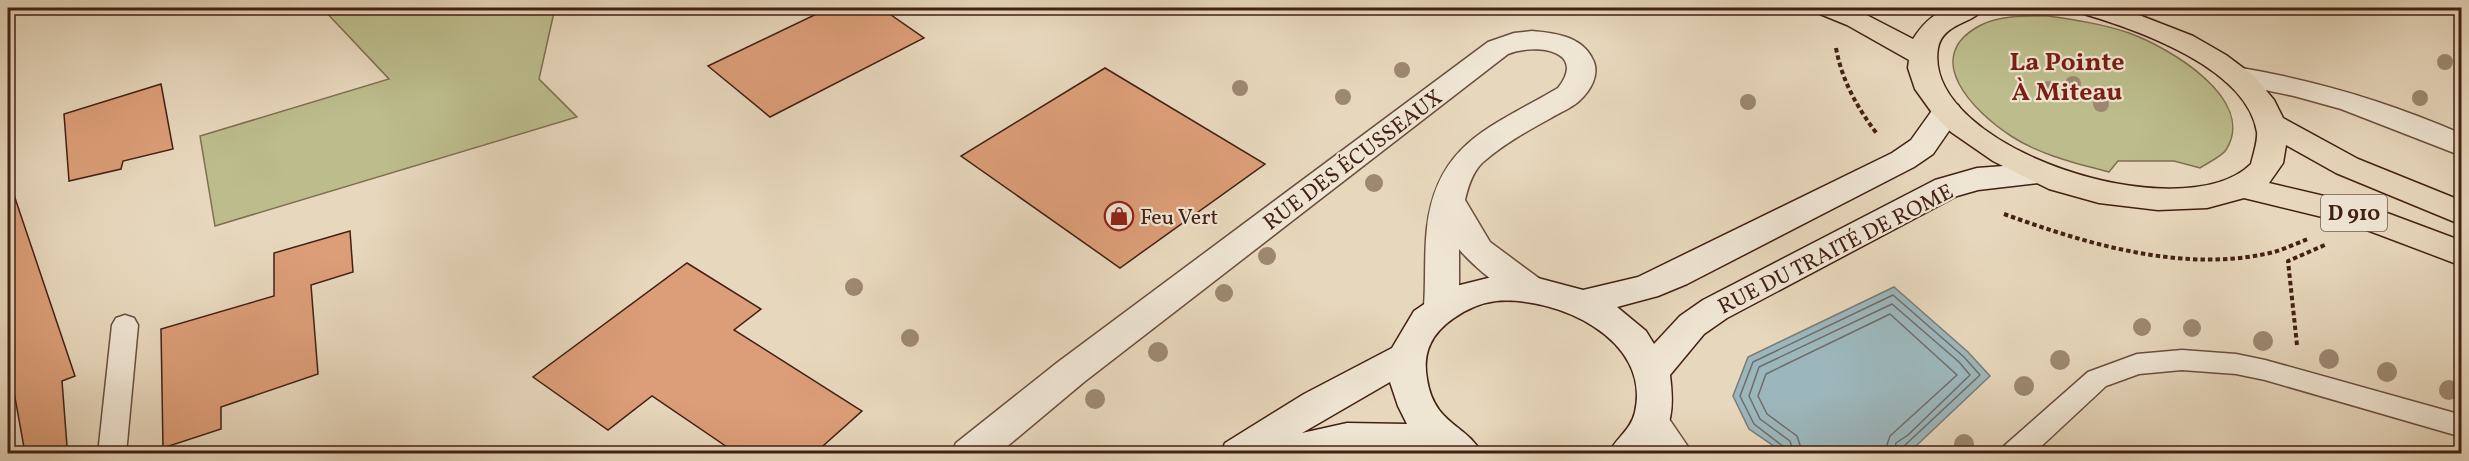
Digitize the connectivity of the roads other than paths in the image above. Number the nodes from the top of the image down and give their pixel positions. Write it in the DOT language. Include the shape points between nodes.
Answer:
graph roads {
  1 [pos="1830,8"];
  2 [pos="1963,8"];
  3 [pos="2094,8"];
  4 [pos="2128,13"];
  5 [pos="1922,56"];
  6 [pos="2236,76"];
  7 [pos="1947,112"];
  8 [pos="2271,124"];
  9 [pos="2462,146"];
  10 [pos="2044,174"];
  11 [pos="2242,187"];
  12 [pos="1449,201"];
  13 [pos="2462,214"];
  14 [pos="2462,254"];
  15 [pos="1528,288"];
  16 [pos="1582,303"];
  17 [pos="1441,306"];
  18 [pos="125,325"];
  19 [pos="1406,357"];
  20 [pos="1651,372"];
  21 [pos="1653,418"];
  22 [pos="2462,426"];
  23 [pos="1455,449"];
  24 [pos="112,453"];
  25 [pos="970,453"];
  26 [pos="1239,453"];
  27 [pos="1289,453"];
  28 [pos="1627,453"];
  29 [pos="1679,453"];
  30 [pos="2014,453"];
  1 -- 5 [label="main road"];
  2 -- 5 [label="main road" via="1942,21 1927,37"];
  3 -- 4 [label="main road"];
  4 -- 6 [label="main road" via="2208,55"];
  5 -- 7 [label="main road" via="1928,82"];
  6 -- 8 [label="main road" via="2260,103"];
  6 -- 9 [label="street" via="2302,87 2404,121"];
  7 -- 10 [label="main road" via="2002,155"];
  7 -- 16 [label="street" via="1922,147 1903,160 1675,275 1616,296"];
  8 -- 11 [label="main road" via="2273,150 2264,170"];
  8 -- 13 [label="main road, D 910" via="2347,166"];
  10 -- 11 [label="main road" via="2122,196 2169,201 2208,198"];
  10 -- 20 [label="street, RUE DU TRAITÉ DE ROME" via="1977,179 1946,188 1715,309 1685,332"];
  11 -- 14 [label="main road, D 910" via="2359,215"];
  12 -- 15 [label="street" via="1478,250"];
  12 -- 17 [label="street, RUE DES ÉCUSSEAUX" via="1443,237"];
  12 -- 25 [label="street, RUE DES ÉCUSSEAUX" via="1462,166 1476,152 1581,83 1584,70 1579,58 1565,46 1542,39 1518,39 1498,48"];
  15 -- 16 [label="street"];
  15 -- 17 [label="street" via="1467,294"];
  16 -- 20 [label="street" via="1612,321 1636,345"];
  17 -- 19 [label="street" via="1418,328"];
  18 -- 24 [label="lane"];
  19 -- 23 [label="street" via="1407,387 1421,417"];
  19 -- 26 [label="street" via="1317,404"];
  20 -- 21 [label="street" via="1656,395"];
  21 -- 28 [label="street" via="1638,445"];
  21 -- 29 [label="lane"];
  22 -- 30 [label="lane" via="2265,370 2182,360 2136,364 2097,379"];
  23 -- 27 [label="street" via="1371,436"];
}
